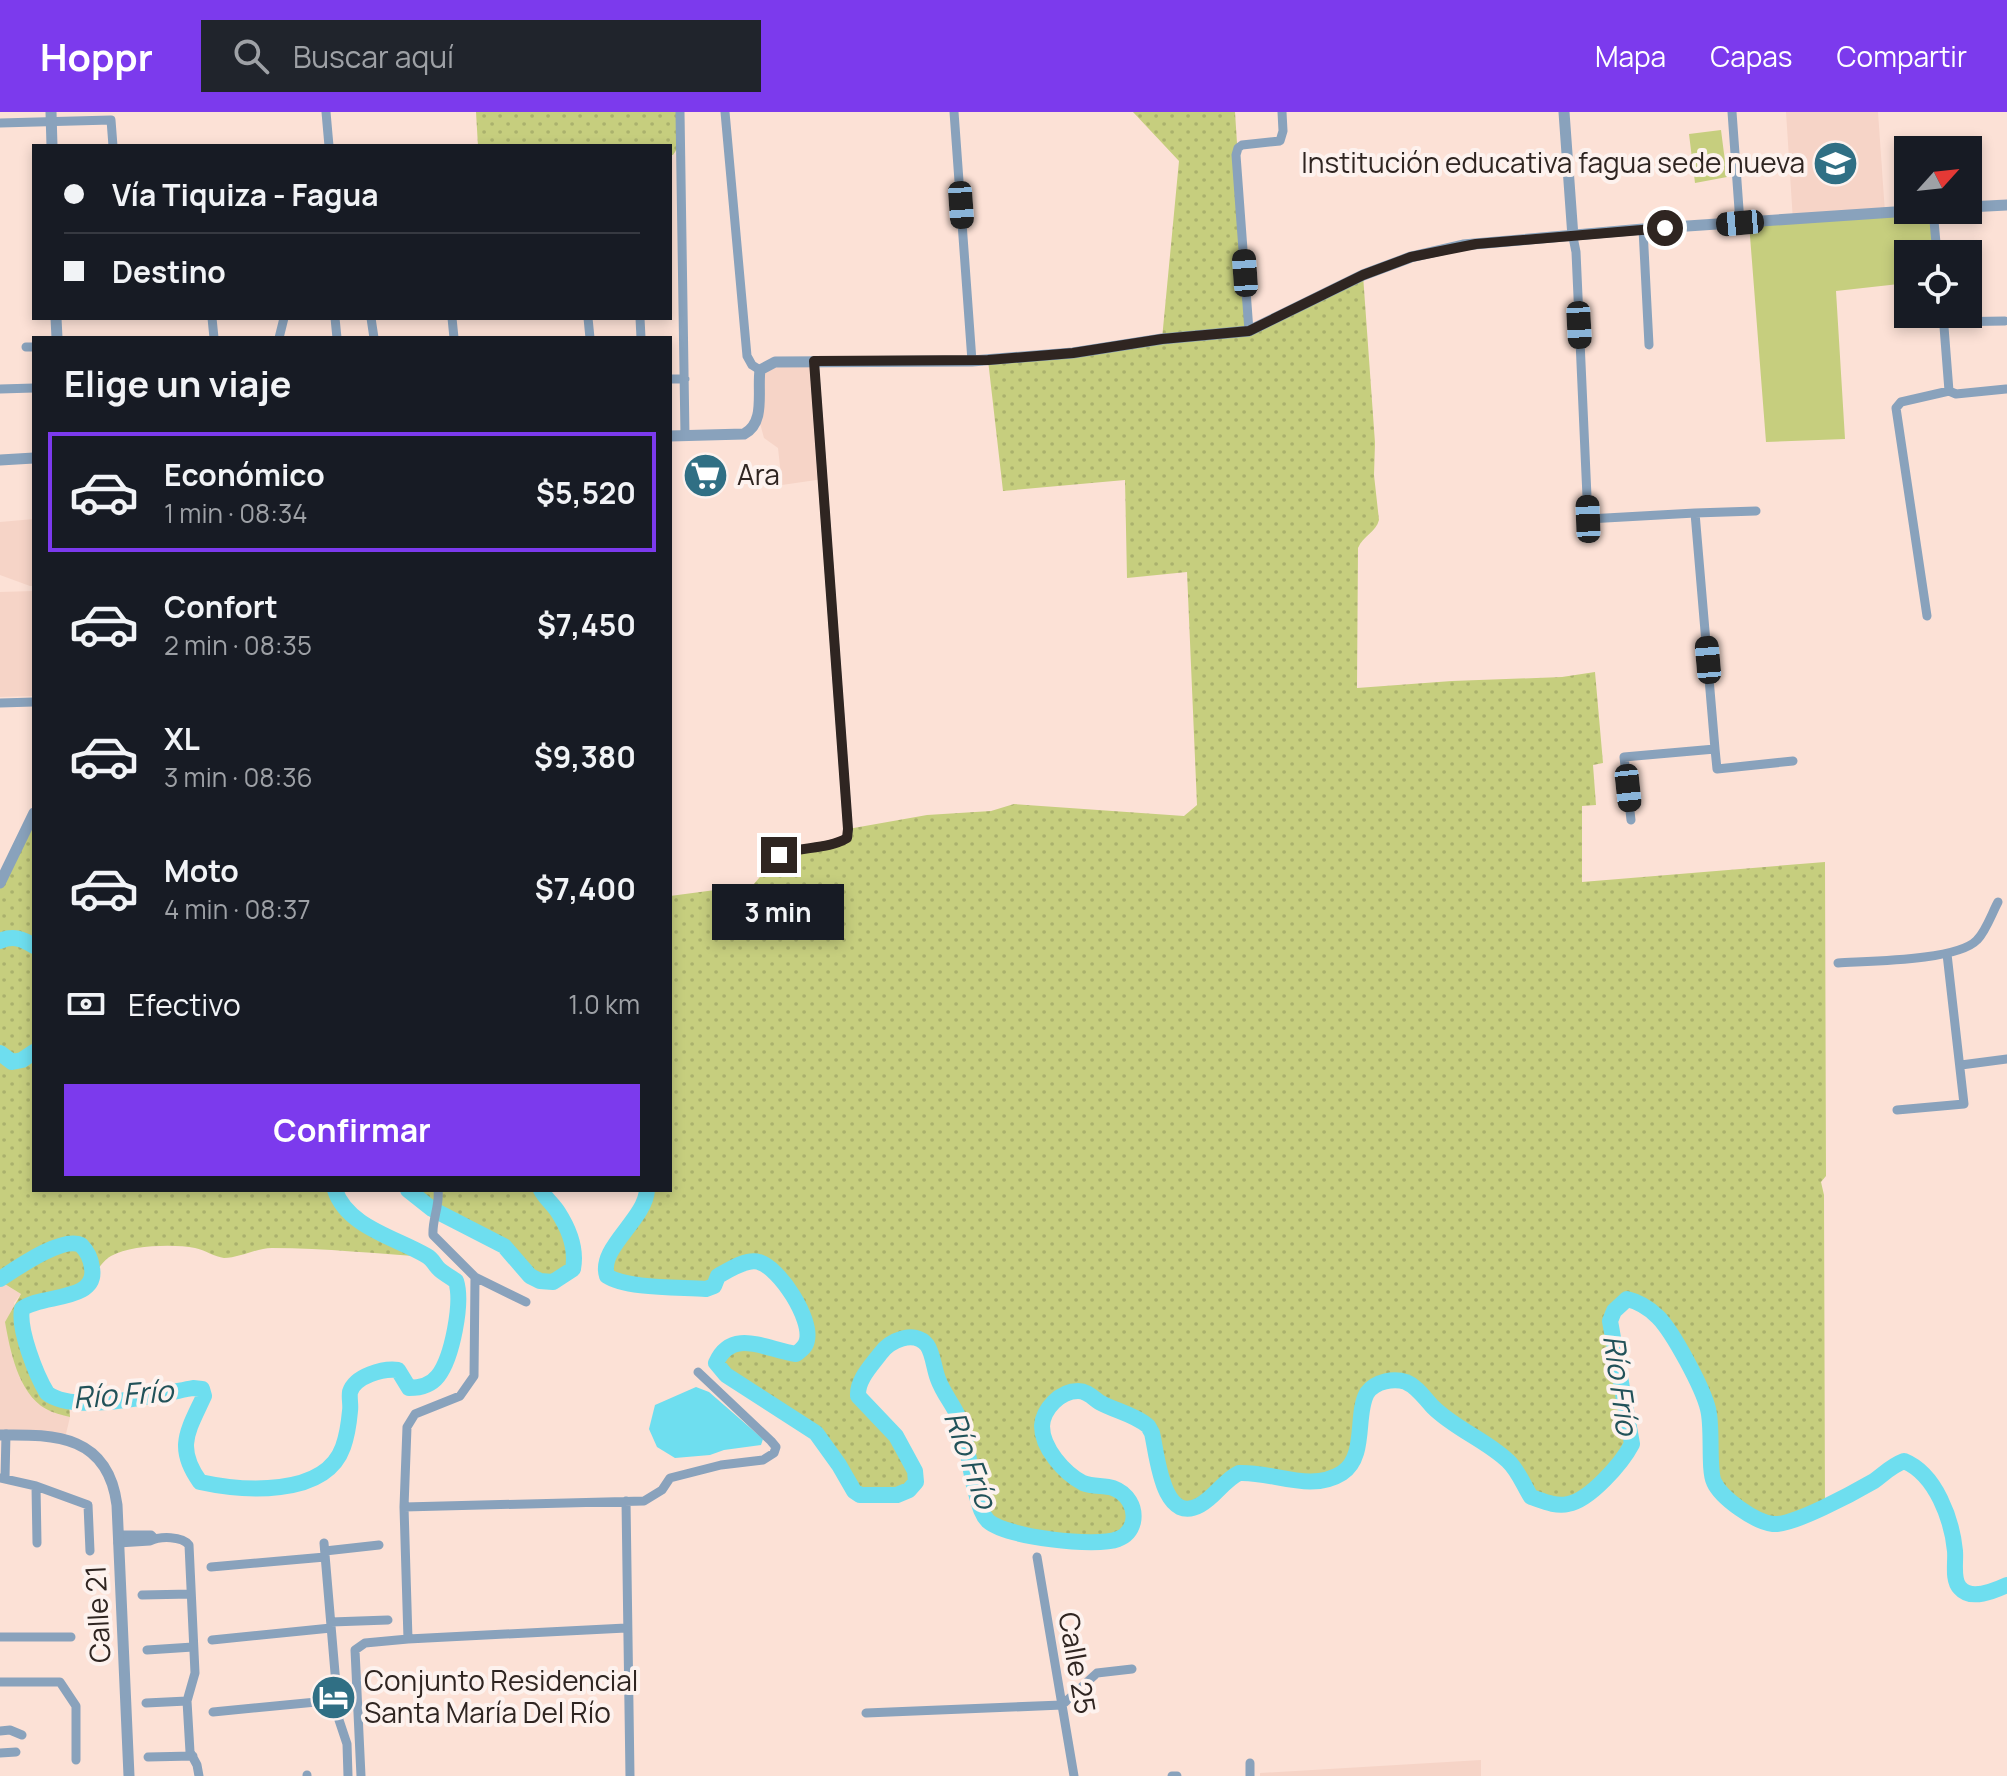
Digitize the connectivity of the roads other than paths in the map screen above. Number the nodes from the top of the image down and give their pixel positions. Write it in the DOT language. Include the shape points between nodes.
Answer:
graph roads {
  1 [pos="326,112"];
  2 [pos="680,112"];
  3 [pos="725,112"];
  4 [pos="954,112"];
  5 [pos="1282,112"];
  6 [pos="1564,112"];
  7 [pos="1732,112"];
  8 [pos="52,117"];
  9 [pos="0,123"];
  10 [pos="52,144"];
  11 [pos="113,144"];
  12 [pos="329,144"];
  13 [pos="2007,205"];
  14 [pos="1982,206"];
  15 [pos="1894,212"];
  16 [pos="1740,223"];
  17 [pos="1643,229"];
  18 [pos="1573,237"];
  19 [pos="1982,320"];
  20 [pos="2005,321"];
  21 [pos="1944,328"];
  22 [pos="1249,331"];
  23 [pos="1649,345"];
  24 [pos="814,361"];
  25 [pos="972,361"];
  26 [pos="760,370"];
  27 [pos="672,379"];
  28 [pos="685,379"];
  29 [pos="32,388"];
  30 [pos="0,389"];
  31 [pos="2006,389"];
  32 [pos="1949,391"];
  33 [pos="672,436"];
  34 [pos="685,436"];
  35 [pos="32,458"];
  36 [pos="0,460"];
  37 [pos="1756,511"];
  38 [pos="1695,513"];
  39 [pos="1927,616"];
  40 [pos="32,702"];
  41 [pos="0,703"];
  42 [pos="1715,749"];
  43 [pos="1793,761"];
  44 [pos="32,817"];
  45 [pos="1631,820"];
  46 [pos="779,855"];
  47 [pos="0,883"];
  48 [pos="1998,902"];
  49 [pos="1947,954"];
  50 [pos="1838,963"];
  51 [pos="2007,1059"];
  52 [pos="1961,1065"];
  53 [pos="1897,1110"];
  54 [pos="438,1192"];
  55 [pos="475,1277"];
  56 [pos="526,1302"];
  57 [pos="698,1372"];
  58 [pos="3,1434"];
  59 [pos="3,1478"];
  60 [pos="36,1486"];
  61 [pos="626,1501"];
  62 [pos="404,1507"];
  63 [pos="118,1539"];
  64 [pos="37,1543"];
  65 [pos="379,1545"];
  66 [pos="324,1550"];
  67 [pos="90,1551"];
  68 [pos="1037,1557"];
  69 [pos="211,1567"];
  70 [pos="191,1594"];
  71 [pos="142,1595"];
  72 [pos="388,1620"];
  73 [pos="331,1625"];
  74 [pos="626,1628"];
  75 [pos="0,1637"];
  76 [pos="71,1637"];
  77 [pos="408,1639"];
  78 [pos="212,1640"];
  79 [pos="193,1647"];
  80 [pos="147,1650"];
  81 [pos="1132,1669"];
  82 [pos="0,1682"];
  83 [pos="337,1700"];
  84 [pos="187,1701"];
  85 [pos="146,1703"];
  86 [pos="1062,1705"];
  87 [pos="213,1712"];
  88 [pos="866,1713"];
  89 [pos="0,1731"];
  90 [pos="22,1735"];
  91 [pos="16,1752"];
  92 [pos="0,1753"];
  93 [pos="193,1756"];
  94 [pos="148,1757"];
  95 [pos="76,1760"];
  96 [pos="1250,1763"];
  97 [pos="129,1776"];
  98 [pos="199,1776"];
  99 [pos="348,1776"];
  100 [pos="361,1776"];
  101 [pos="630,1776"];
  102 [pos="1074,1776"];
  103 [pos="1250,1776"];
  1 -- 12 [label="street"];
  2 -- 28 [label="street"];
  3 -- 26 [label="street" via="747,356"];
  4 -- 25 [label="street"];
  5 -- 22 [label="street" via="1280,141 1242,145 1236,155"];
  6 -- 18 [label="street"];
  7 -- 16 [label="street"];
  8 -- 9 [label="street"];
  8 -- 10 [label="street"];
  8 -- 11 [label="street" via="111,120"];
  13 -- 14 [label="street"];
  15 -- 16 [label="street"];
  16 -- 17 [label="street"];
  17 -- 18 [label="street"];
  17 -- 23 [label="street"];
  18 -- 22 [label="street" via="1463,245 1411,257"];
  18 -- 38 [label="street" via="1588,519"];
  19 -- 20 [label="street"];
  21 -- 32 [label="street"];
  22 -- 25 [label="street"];
  24 -- 25 [label="street"];
  24 -- 26 [label="street" via="775,362"];
  24 -- 46 [label="street" via="848,829 847,838 839,842"];
  26 -- 34 [label="street" via="758,416 751,430"];
  27 -- 28 [label="street"];
  28 -- 34 [label="street"];
  29 -- 30 [label="street"];
  31 -- 32 [label="street"];
  32 -- 39 [label="street" via="1901,402 1896,408"];
  33 -- 34 [label="street"];
  35 -- 36 [label="street"];
  37 -- 38 [label="street"];
  38 -- 42 [label="street"];
  40 -- 41 [label="street"];
  42 -- 43 [label="street" via="1717,769"];
  42 -- 45 [label="street" via="1624,757"];
  44 -- 47 [label="street"];
  48 -- 49 [label="street" via="1978,939"];
  49 -- 50 [label="street"];
  49 -- 52 [label="street"];
  51 -- 52 [label="street"];
  52 -- 53 [label="street" via="1964,1104"];
  54 -- 55 [label="street" via="433,1235"];
  55 -- 56 [label="street"];
  55 -- 62 [label="street" via="474,1376 460,1396 415,1414 407,1427"];
  57 -- 61 [label="street" via="771,1441 774,1453 763,1460 670,1478 644,1501"];
  58 -- 59 [label="street"];
  58 -- 63 [label="street, Calle 21" via="65,1438 95,1455 115,1492"];
  59 -- 60 [label="street"];
  60 -- 64 [label="street"];
  60 -- 67 [label="street" via="88,1505"];
  61 -- 62 [label="street"];
  61 -- 74 [label="street"];
  62 -- 77 [label="street"];
  63 -- 70 [label="street" via="151,1535 186,1541"];
  63 -- 97 [label="street, Calle 21"];
  65 -- 66 [label="street"];
  66 -- 69 [label="street"];
  66 -- 73 [label="street"];
  68 -- 86 [label="street, Calle 25"];
  70 -- 71 [label="street"];
  70 -- 79 [label="street"];
  72 -- 73 [label="street"];
  73 -- 78 [label="street"];
  73 -- 83 [label="street"];
  74 -- 77 [label="street"];
  74 -- 101 [label="street"];
  75 -- 76 [label="street"];
  77 -- 100 [label="street" via="365,1643 355,1650"];
  79 -- 80 [label="street"];
  79 -- 84 [label="street" via="195,1673"];
  81 -- 86 [label="street" via="1097,1673"];
  82 -- 95 [label="street" via="60,1682 76,1706"];
  83 -- 87 [label="street"];
  83 -- 99 [label="street"];
  84 -- 85 [label="street"];
  84 -- 93 [label="street"];
  86 -- 88 [label="street"];
  86 -- 102 [label="street, Calle 25"];
  89 -- 90 [label="street"];
  91 -- 92 [label="street"];
  93 -- 94 [label="street"];
  93 -- 98 [label="street"];
  96 -- 103 [label="street"];
}
